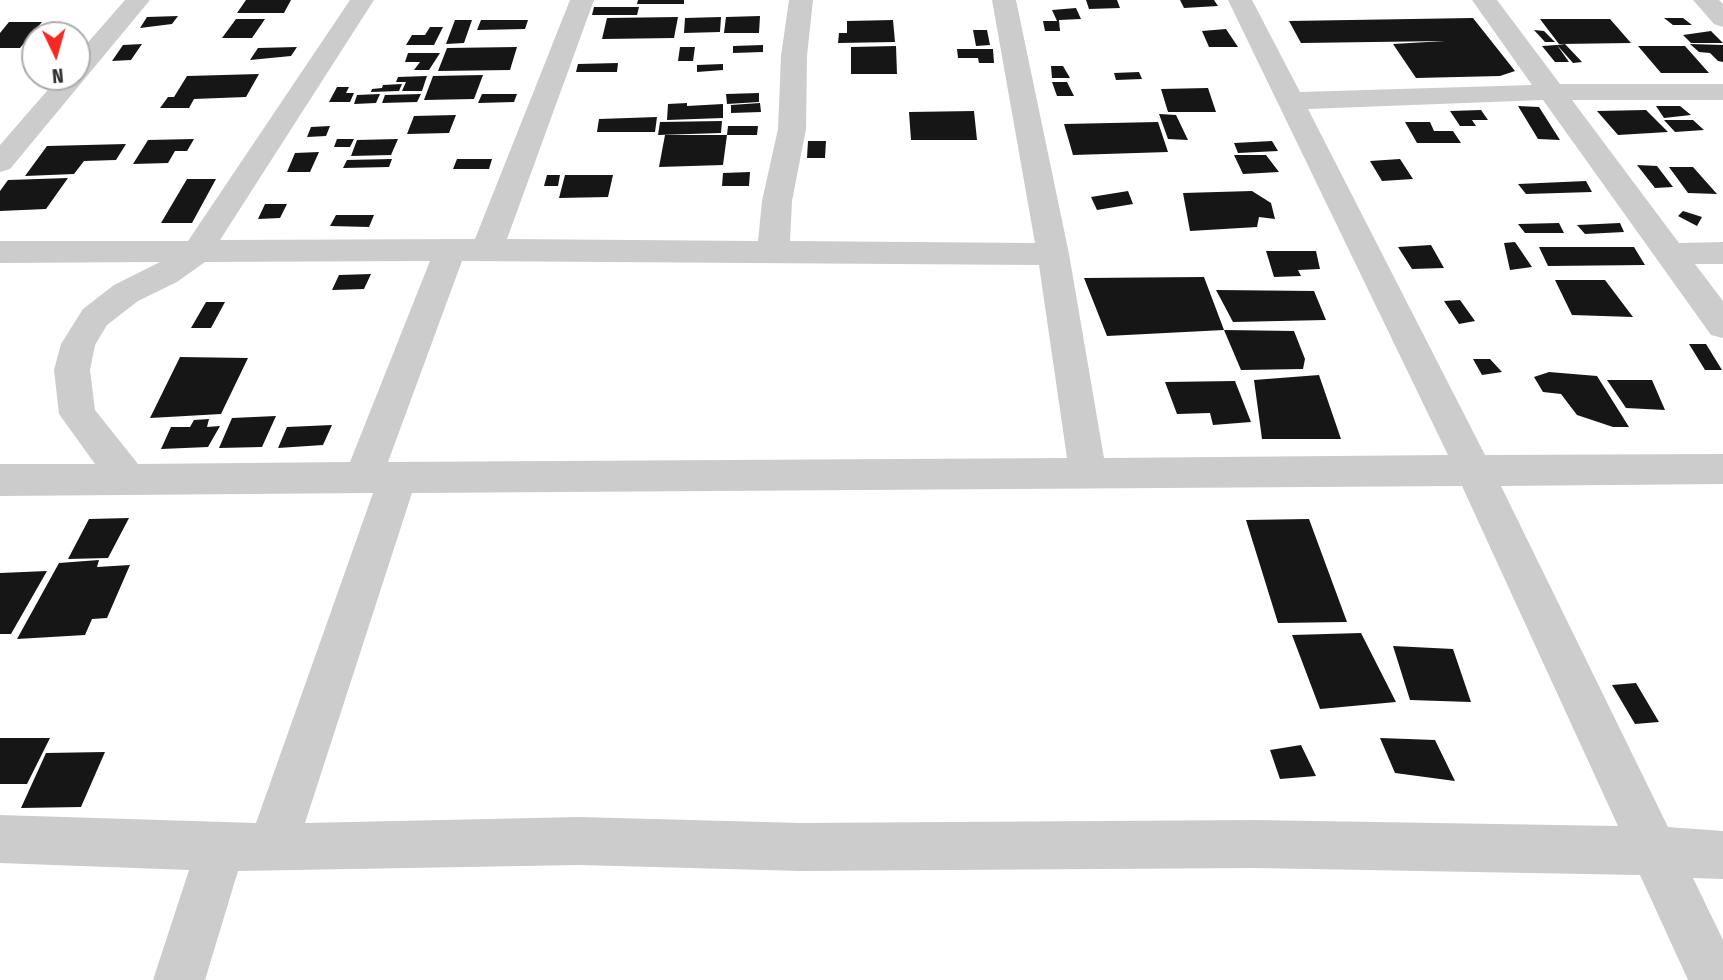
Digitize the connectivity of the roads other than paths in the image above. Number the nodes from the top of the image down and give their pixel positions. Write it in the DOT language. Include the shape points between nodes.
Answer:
graph roads {
  1 [pos="138,0"];
  2 [pos="362,0"];
  3 [pos="582,0"];
  4 [pos="801,0"];
  5 [pos="1004,0"];
  6 [pos="1240,0"];
  7 [pos="1484,0"];
  8 [pos="1704,0"];
  9 [pos="1723,19"];
  10 [pos="91,55"];
  11 [pos="61,91"];
  12 [pos="1552,92"];
  13 [pos="1723,92"];
  14 [pos="1291,101"];
  15 [pos="0,163"];
  16 [pos="450,250"];
  17 [pos="487,250"];
  18 [pos="0,252"];
  19 [pos="197,252"];
  20 [pos="773,252"];
  21 [pos="1723,253"];
  22 [pos="1053,254"];
  23 [pos="1670,254"];
  24 [pos="1723,326"];
  25 [pos="1723,469"];
  26 [pos="1474,470"];
  27 [pos="1088,474"];
  28 [pos="128,479"];
  29 [pos="380,479"];
  30 [pos="0,481"];
  31 [pos="0,838"];
  32 [pos="221,846"];
  33 [pos="272,848"];
  34 [pos="1653,851"];
  35 [pos="1723,855"];
  36 [pos="179,980"];
  37 [pos="1715,980"];
  1 -- 10 [label="street"];
  2 -- 19 [label="street"];
  3 -- 17 [label="street"];
  4 -- 20 [label="street" via="792,129 777,201"];
  5 -- 22 [label="street"];
  6 -- 14 [label="street"];
  7 -- 12 [label="street"];
  8 -- 9 [label="street"];
  11 -- 15 [label="street"];
  12 -- 13 [label="street"];
  12 -- 14 [label="street"];
  12 -- 23 [label="street"];
  14 -- 26 [label="street"];
  16 -- 17 [label="street"];
  16 -- 19 [label="street"];
  16 -- 29 [label="street"];
  17 -- 20 [label="street"];
  18 -- 19 [label="street"];
  19 -- 28 [label="street" via="166,274 126,293 95,317 78,344 72,370 77,414"];
  20 -- 22 [label="street"];
  21 -- 23 [label="street"];
  22 -- 27 [label="street"];
  23 -- 24 [label="street"];
  25 -- 26 [label="street"];
  26 -- 27 [label="street"];
  26 -- 34 [label="street"];
  27 -- 29 [label="street"];
  28 -- 29 [label="street"];
  28 -- 30 [label="street"];
  29 -- 33 [label="street"];
  31 -- 32 [label="street"];
  32 -- 33 [label="street"];
  32 -- 36 [label="street"];
  33 -- 34 [label="street" via="579,841 801,847 1254,844"];
  34 -- 35 [label="street"];
  34 -- 37 [label="street"];
}
